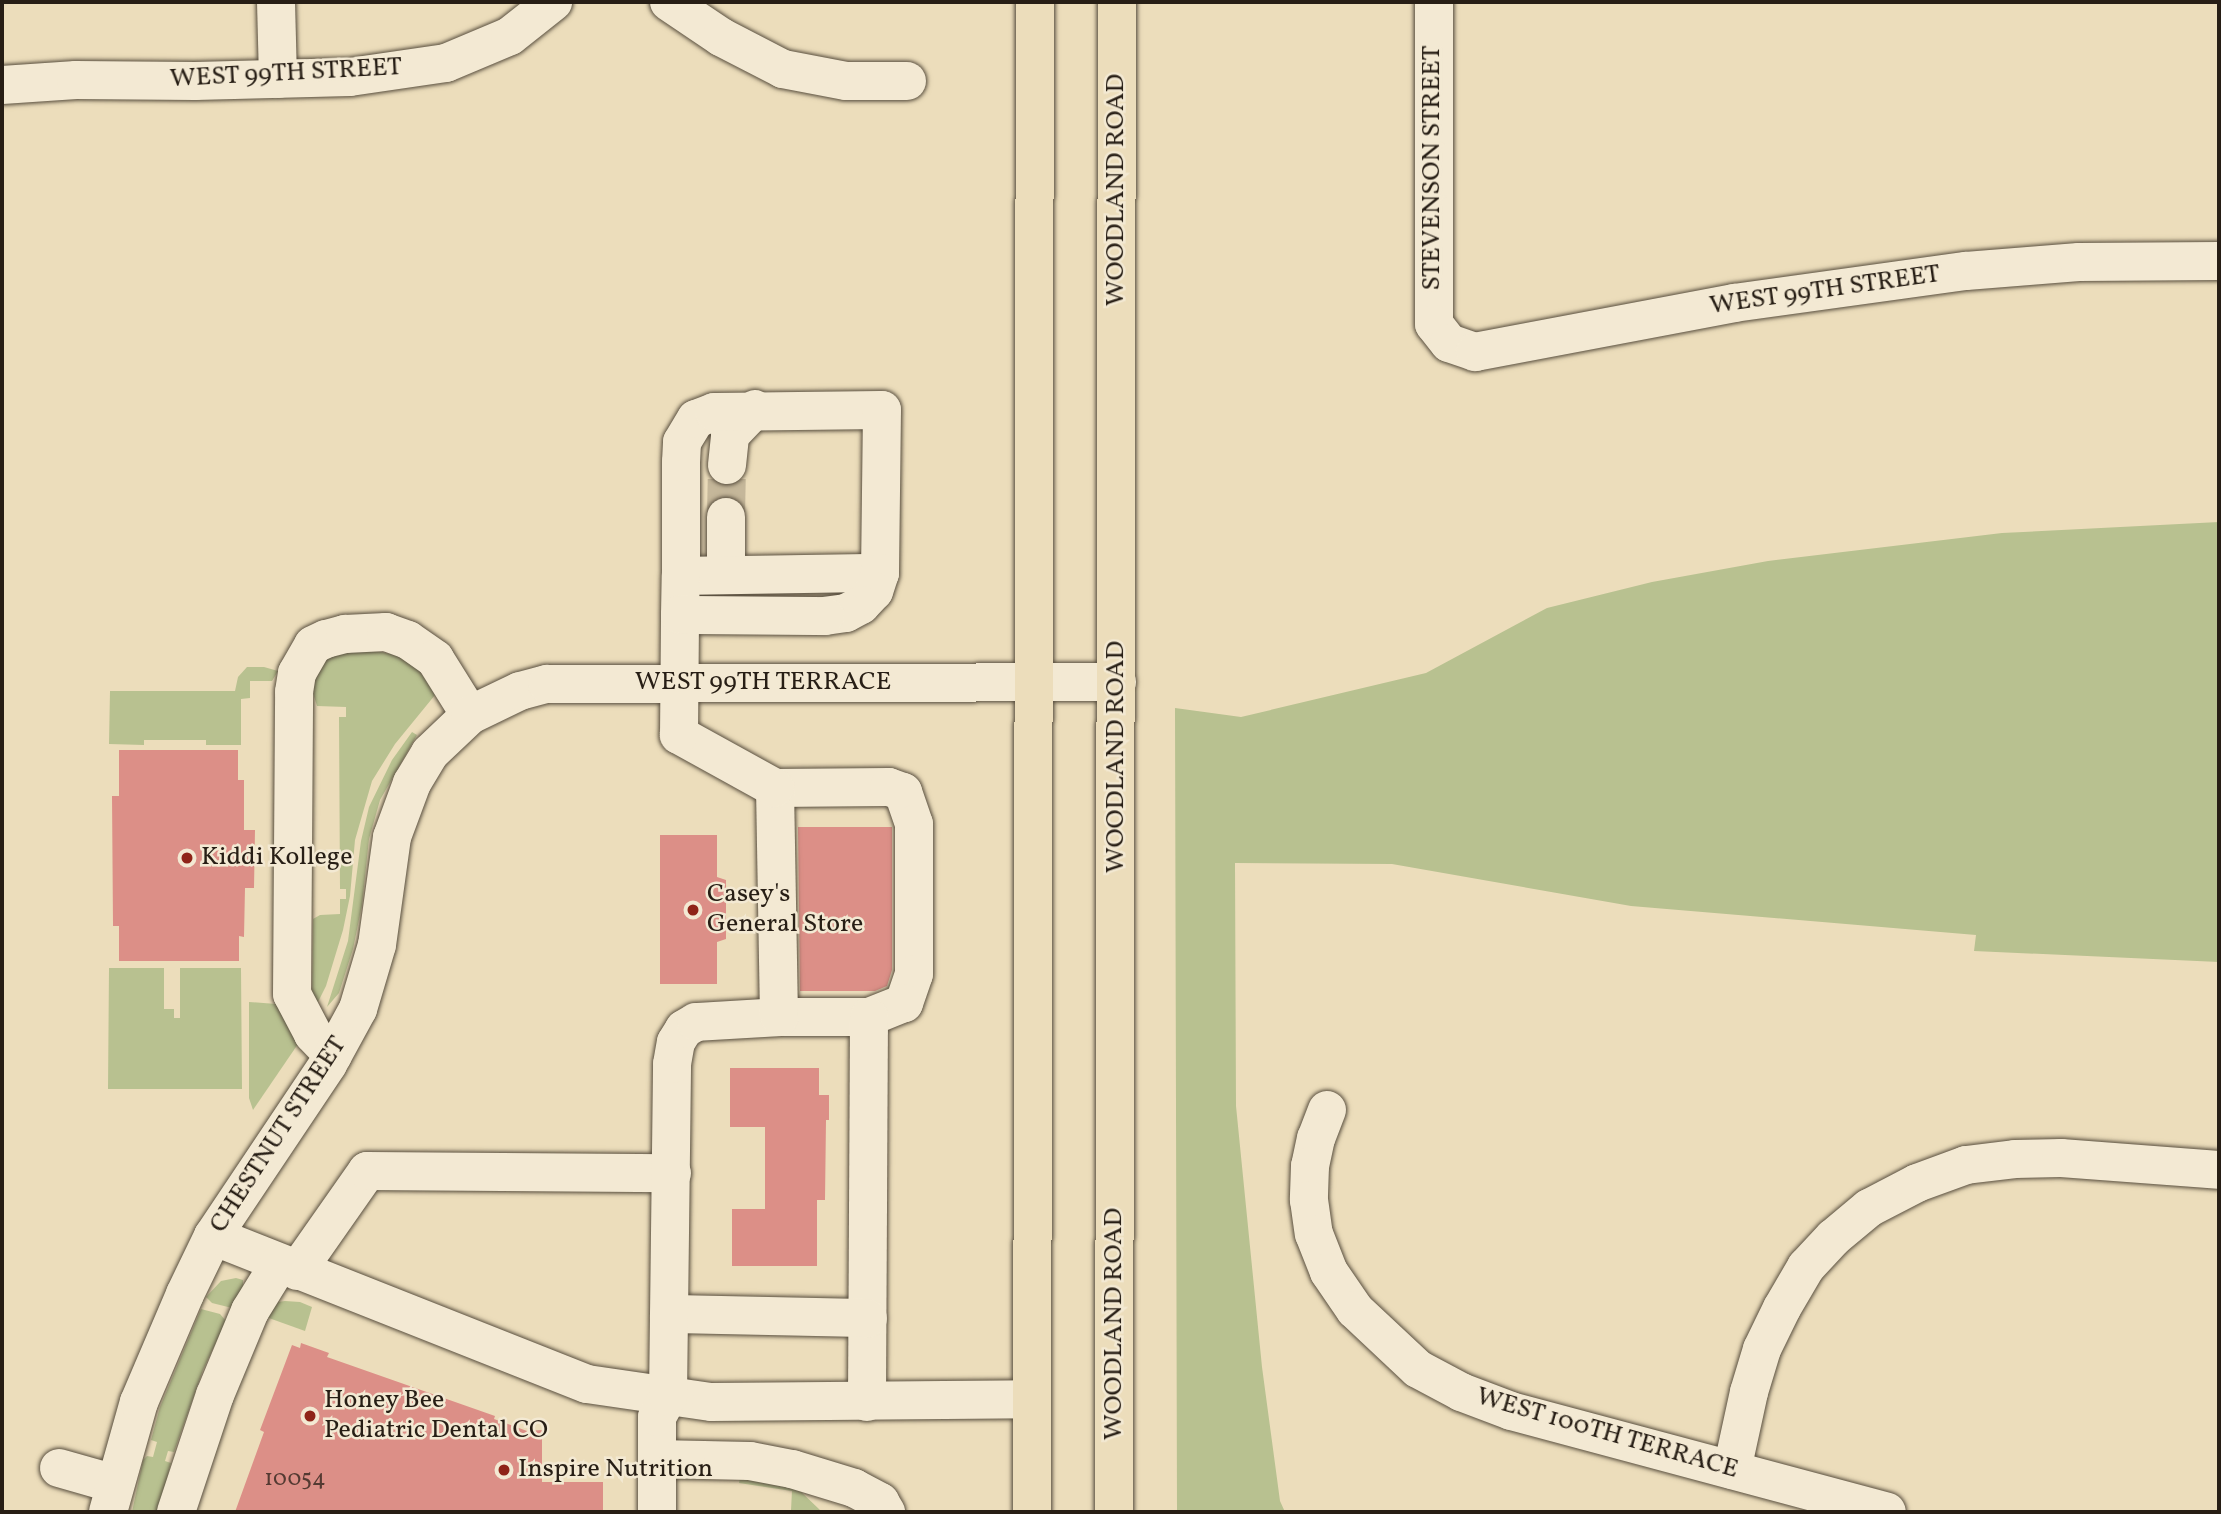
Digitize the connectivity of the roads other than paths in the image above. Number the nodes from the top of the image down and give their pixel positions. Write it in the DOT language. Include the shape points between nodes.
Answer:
graph roads {
  1 [pos="276,2"];
  2 [pos="553,2"];
  3 [pos="669,2"];
  4 [pos="1035,2"];
  5 [pos="1118,2"];
  6 [pos="1434,2"];
  7 [pos="278,79"];
  8 [pos="907,81"];
  9 [pos="2,85"];
  10 [pos="2219,261"];
  11 [pos="1439,332"];
  12 [pos="755,409"];
  13 [pos="727,465"];
  14 [pos="726,517"];
  15 [pos="726,573"];
  16 [pos="880,573"];
  17 [pos="681,576"];
  18 [pos="680,615"];
  19 [pos="1032,682"];
  20 [pos="1117,682"];
  21 [pos="679,684"];
  22 [pos="470,715"];
  23 [pos="430,754"];
  24 [pos="774,788"];
  25 [pos="779,1017"];
  26 [pos="869,1017"];
  27 [pos="333,1055"];
  28 [pos="1327,1110"];
  29 [pos="2219,1170"];
  30 [pos="672,1173"];
  31 [pos="213,1236"];
  32 [pos="288,1268"];
  33 [pos="669,1314"];
  34 [pos="868,1318"];
  35 [pos="668,1397"];
  36 [pos="1032,1399"];
  37 [pos="752,1401"];
  38 [pos="867,1402"];
  39 [pos="657,1459"];
  40 [pos="750,1461"];
  41 [pos="59,1468"];
  42 [pos="792,1469"];
  43 [pos="1732,1470"];
  44 [pos="112,1498"];
  45 [pos="176,1512"];
  46 [pos="657,1512"];
  47 [pos="839,1512"];
  48 [pos="886,1512"];
  49 [pos="1032,1512"];
  50 [pos="1114,1512"];
  51 [pos="1887,1512"];
  1 -- 7 [label="street"];
  2 -- 7 [label="street, WEST 99TH STREET" via="510,36 446,63 350,76"];
  3 -- 8 [label="street" via="721,37 783,69 846,81"];
  4 -- 19 [label="main road"];
  5 -- 20 [label="main road, WOODLAND ROAD"];
  6 -- 11 [label="street, STEVENSON STREET" via="1432,305"];
  7 -- 9 [label="street, WEST 99TH STREET"];
  10 -- 11 [label="street, WEST 99TH STREET" via="2079,262 1940,274 1734,303 1475,352 1449,343"];
  12 -- 13 [label="street" via="730,435"];
  12 -- 16 [label="street" via="882,410"];
  12 -- 17 [label="street" via="714,412 696,419 687,430 681,462"];
  14 -- 15 [label="street"];
  15 -- 16 [label="street"];
  15 -- 17 [label="street"];
  16 -- 18 [label="street" via="874,591 861,606 846,613"];
  17 -- 18 [label="street"];
  18 -- 21 [label="street"];
  19 -- 20 [label="street, WEST 99TH TERRACE"];
  19 -- 21 [label="street, WEST 99TH TERRACE"];
  19 -- 36 [label="main road"];
  20 -- 50 [label="main road, WOODLAND ROAD"];
  21 -- 22 [label="street, WEST 99TH TERRACE" via="547,684"];
  21 -- 24 [label="street" via="679,735"];
  22 -- 23 [label="street, WEST 99TH TERRACE"];
  22 -- 27 [label="street" via="435,659 408,640 386,632 326,639 313,645 297,673 292,994 313,1034"];
  23 -- 27 [label="street, CHESTNUT STREET" via="400,808 391,837 377,945 358,1009"];
  24 -- 25 [label="street"];
  24 -- 26 [label="street" via="889,787 902,792 914,824 914,974 904,1003"];
  25 -- 26 [label="street"];
  25 -- 30 [label="street" via="713,1019 684,1029 672,1064"];
  26 -- 34 [label="street"];
  27 -- 31 [label="street, CHESTNUT STREET"];
  28 -- 43 [label="street, WEST 100TH TERRACE" via="1310,1167 1314,1234 1329,1272 1354,1310 1384,1340 1418,1368 1461,1392 1511,1411"];
  29 -- 43 [label="street" via="2015,1159 1966,1166 1917,1183 1869,1208 1806,1267 1782,1308 1762,1349"];
  30 -- 32 [label="street" via="367,1171"];
  30 -- 33 [label="street"];
  31 -- 32 [label="street"];
  31 -- 44 [label="street, CHESTNUT STREET" via="139,1402"];
  32 -- 35 [label="street" via="587,1384"];
  32 -- 45 [label="street" via="250,1311 220,1382"];
  33 -- 34 [label="street"];
  33 -- 35 [label="street"];
  34 -- 38 [label="street"];
  35 -- 37 [label="street"];
  35 -- 39 [label="street" via="657,1417"];
  36 -- 38 [label="street"];
  36 -- 49 [label="main road"];
  37 -- 38 [label="street"];
  37 -- 40 [label="street"];
  39 -- 40 [label="street"];
  39 -- 46 [label="street"];
  40 -- 42 [label="street"];
  41 -- 44 [label="street"];
  42 -- 47 [label="street"];
  42 -- 48 [label="street" via="854,1488 880,1502"];
  43 -- 51 [label="street, WEST 100TH TERRACE"];
}
